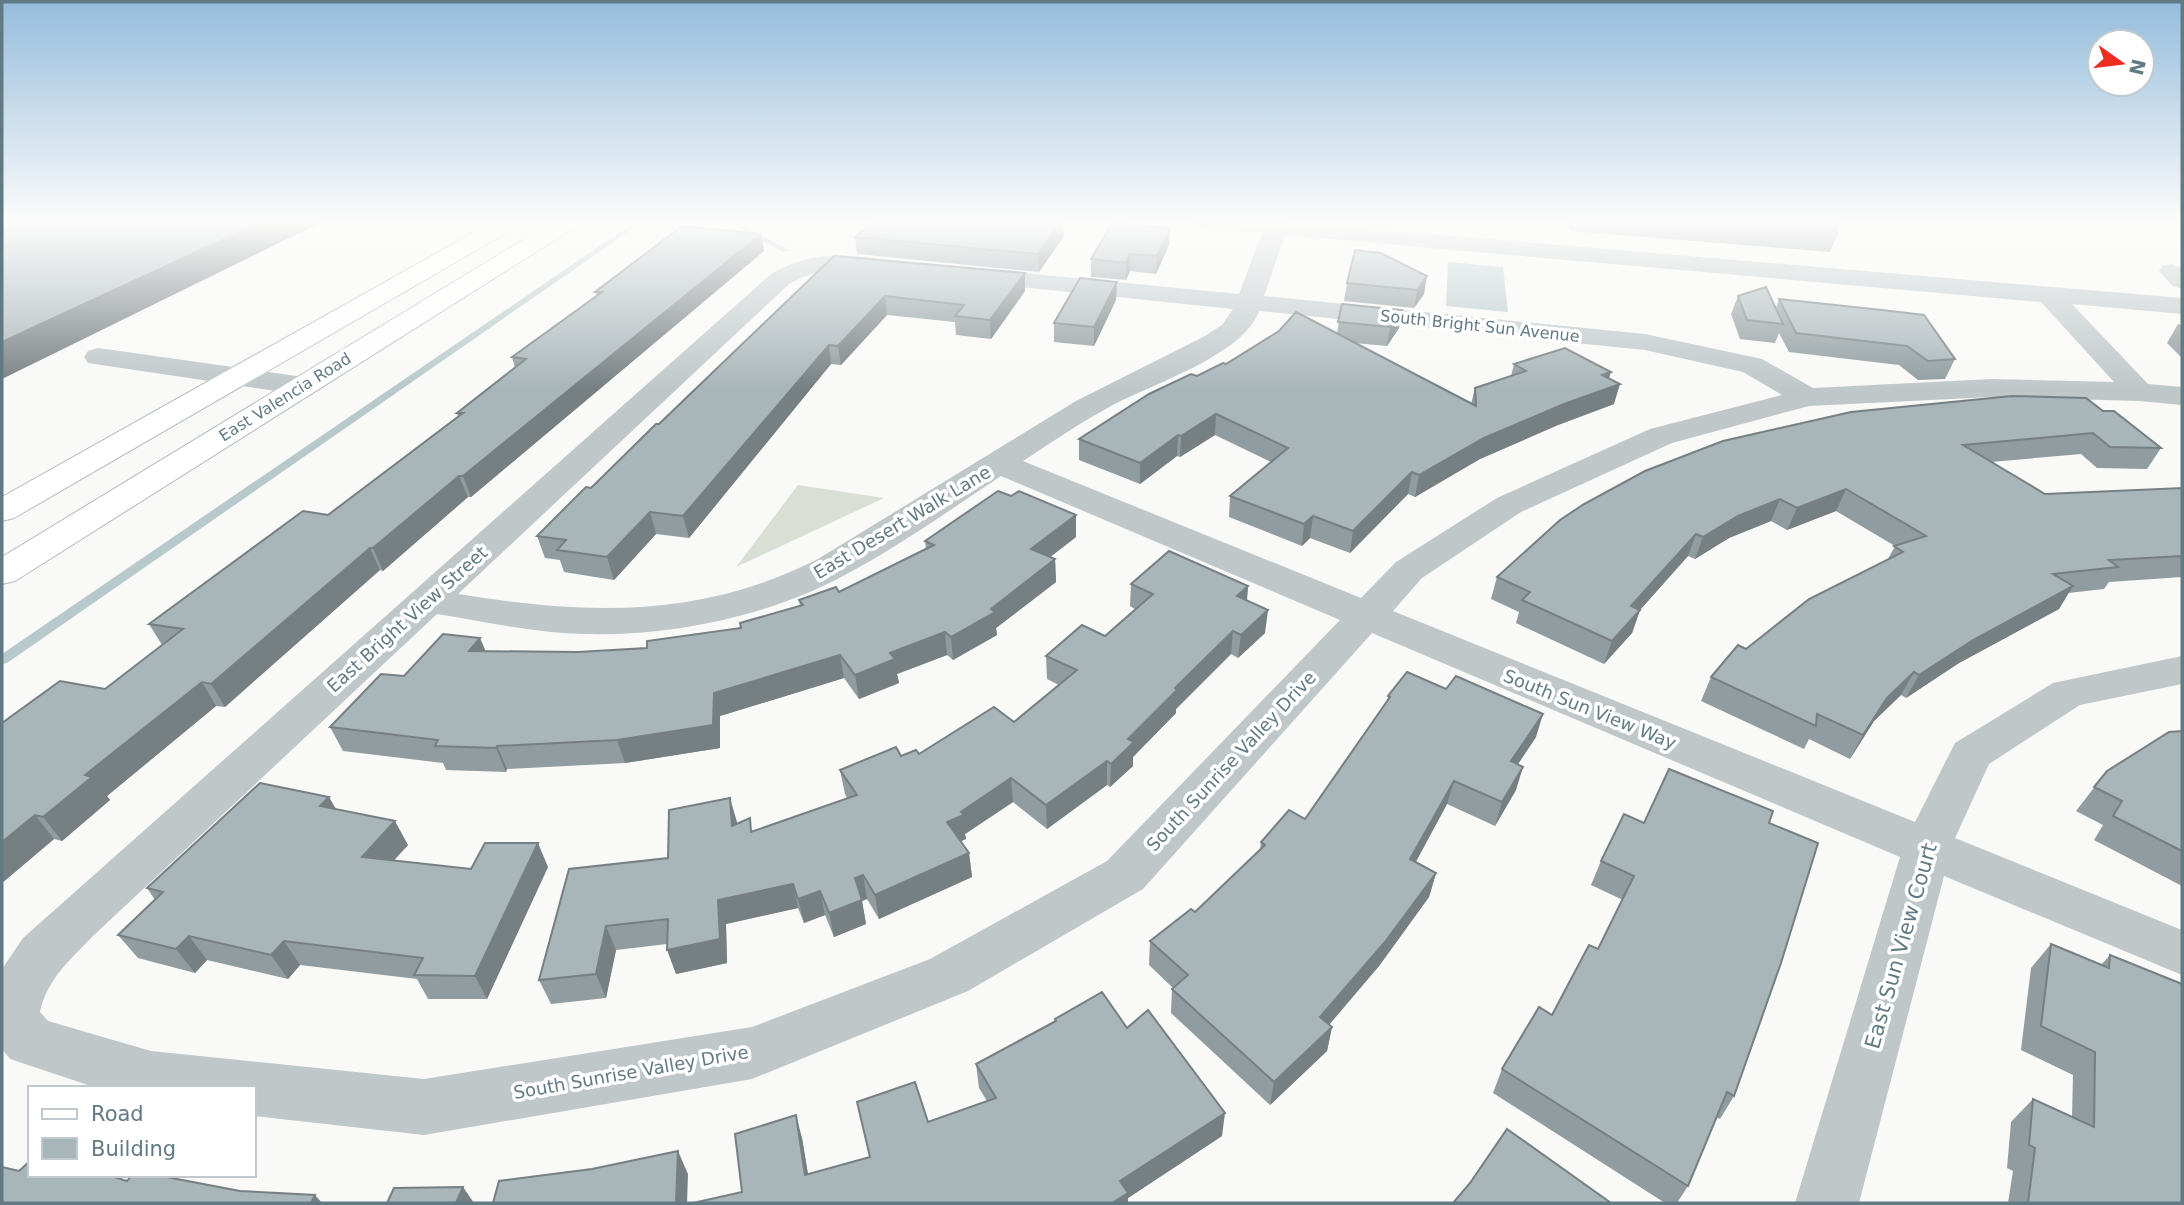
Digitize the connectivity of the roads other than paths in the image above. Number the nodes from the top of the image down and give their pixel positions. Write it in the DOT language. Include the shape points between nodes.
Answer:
graph roads {
  1 [pos="411,277"];
  2 [pos="477,277"];
  3 [pos="783,277"];
  4 [pos="989,277"];
  5 [pos="1258,277"];
  6 [pos="1874,277"];
  7 [pos="1940,277"];
  8 [pos="1947,285"];
  9 [pos="2048,294"];
  10 [pos="1249,303"];
  11 [pos="2182,306"];
  12 [pos="98,357"];
  13 [pos="239,376"];
  14 [pos="303,386"];
  15 [pos="2139,392"];
  16 [pos="2182,396"];
  17 [pos="1808,397"];
  18 [pos="999,463"];
  19 [pos="2,511"];
  20 [pos="2,573"];
  21 [pos="428,601"];
  22 [pos="1367,616"];
  23 [pos="2182,670"];
  24 [pos="1927,847"];
  25 [pos="2182,953"];
  26 [pos="225,1086"];
  27 [pos="256,1089"];
  28 [pos="1828,1203"];
  1 -- 13 [label="main road"];
  2 -- 14 [label="main road, East Valencia Road"];
  3 -- 21 [label="street, East Bright View Street"];
  4 -- 10 [label="street, South Bright Sun Avenue"];
  5 -- 10 [label="street, East Desert Walk Lane"];
  6 -- 8 [label="street"];
  7 -- 8 [label="street"];
  8 -- 9 [label="street"];
  9 -- 11 [label="street"];
  9 -- 15 [label="street"];
  10 -- 17 [label="street, South Bright Sun Avenue" via="1645,342 1752,365"];
  10 -- 18 [label="street, East Desert Walk Lane" via="1236,329 1108,395"];
  12 -- 13 [label="street"];
  13 -- 14 [label="street"];
  13 -- 19 [label="main road"];
  14 -- 20 [label="main road, East Valencia Road"];
  15 -- 16 [label="street, South Sunrise Valley Drive"];
  15 -- 17 [label="street, South Sunrise Valley Drive" via="1992,388"];
  17 -- 22 [label="street, South Sunrise Valley Drive" via="1661,436 1509,505 1409,570"];
  18 -- 21 [label="street, East Desert Walk Lane" via="827,568 731,604 605,622 530,617"];
  18 -- 22 [label="street, South Sun View Way"];
  21 -- 26 [label="street, East Bright View Street" via="75,920 17,987 11,1019 30,1041 151,1078"];
  22 -- 24 [label="street, South Sun View Way"];
  22 -- 27 [label="street, South Sunrise Valley Drive" via="1125,875 949,975 752,1053 711,1060 424,1107"];
  23 -- 24 [label="street, East Sun View Court" via="2068,693 1971,754"];
  24 -- 25 [label="street, South Sun View Way"];
  24 -- 28 [label="street, East Sun View Court"];
}
